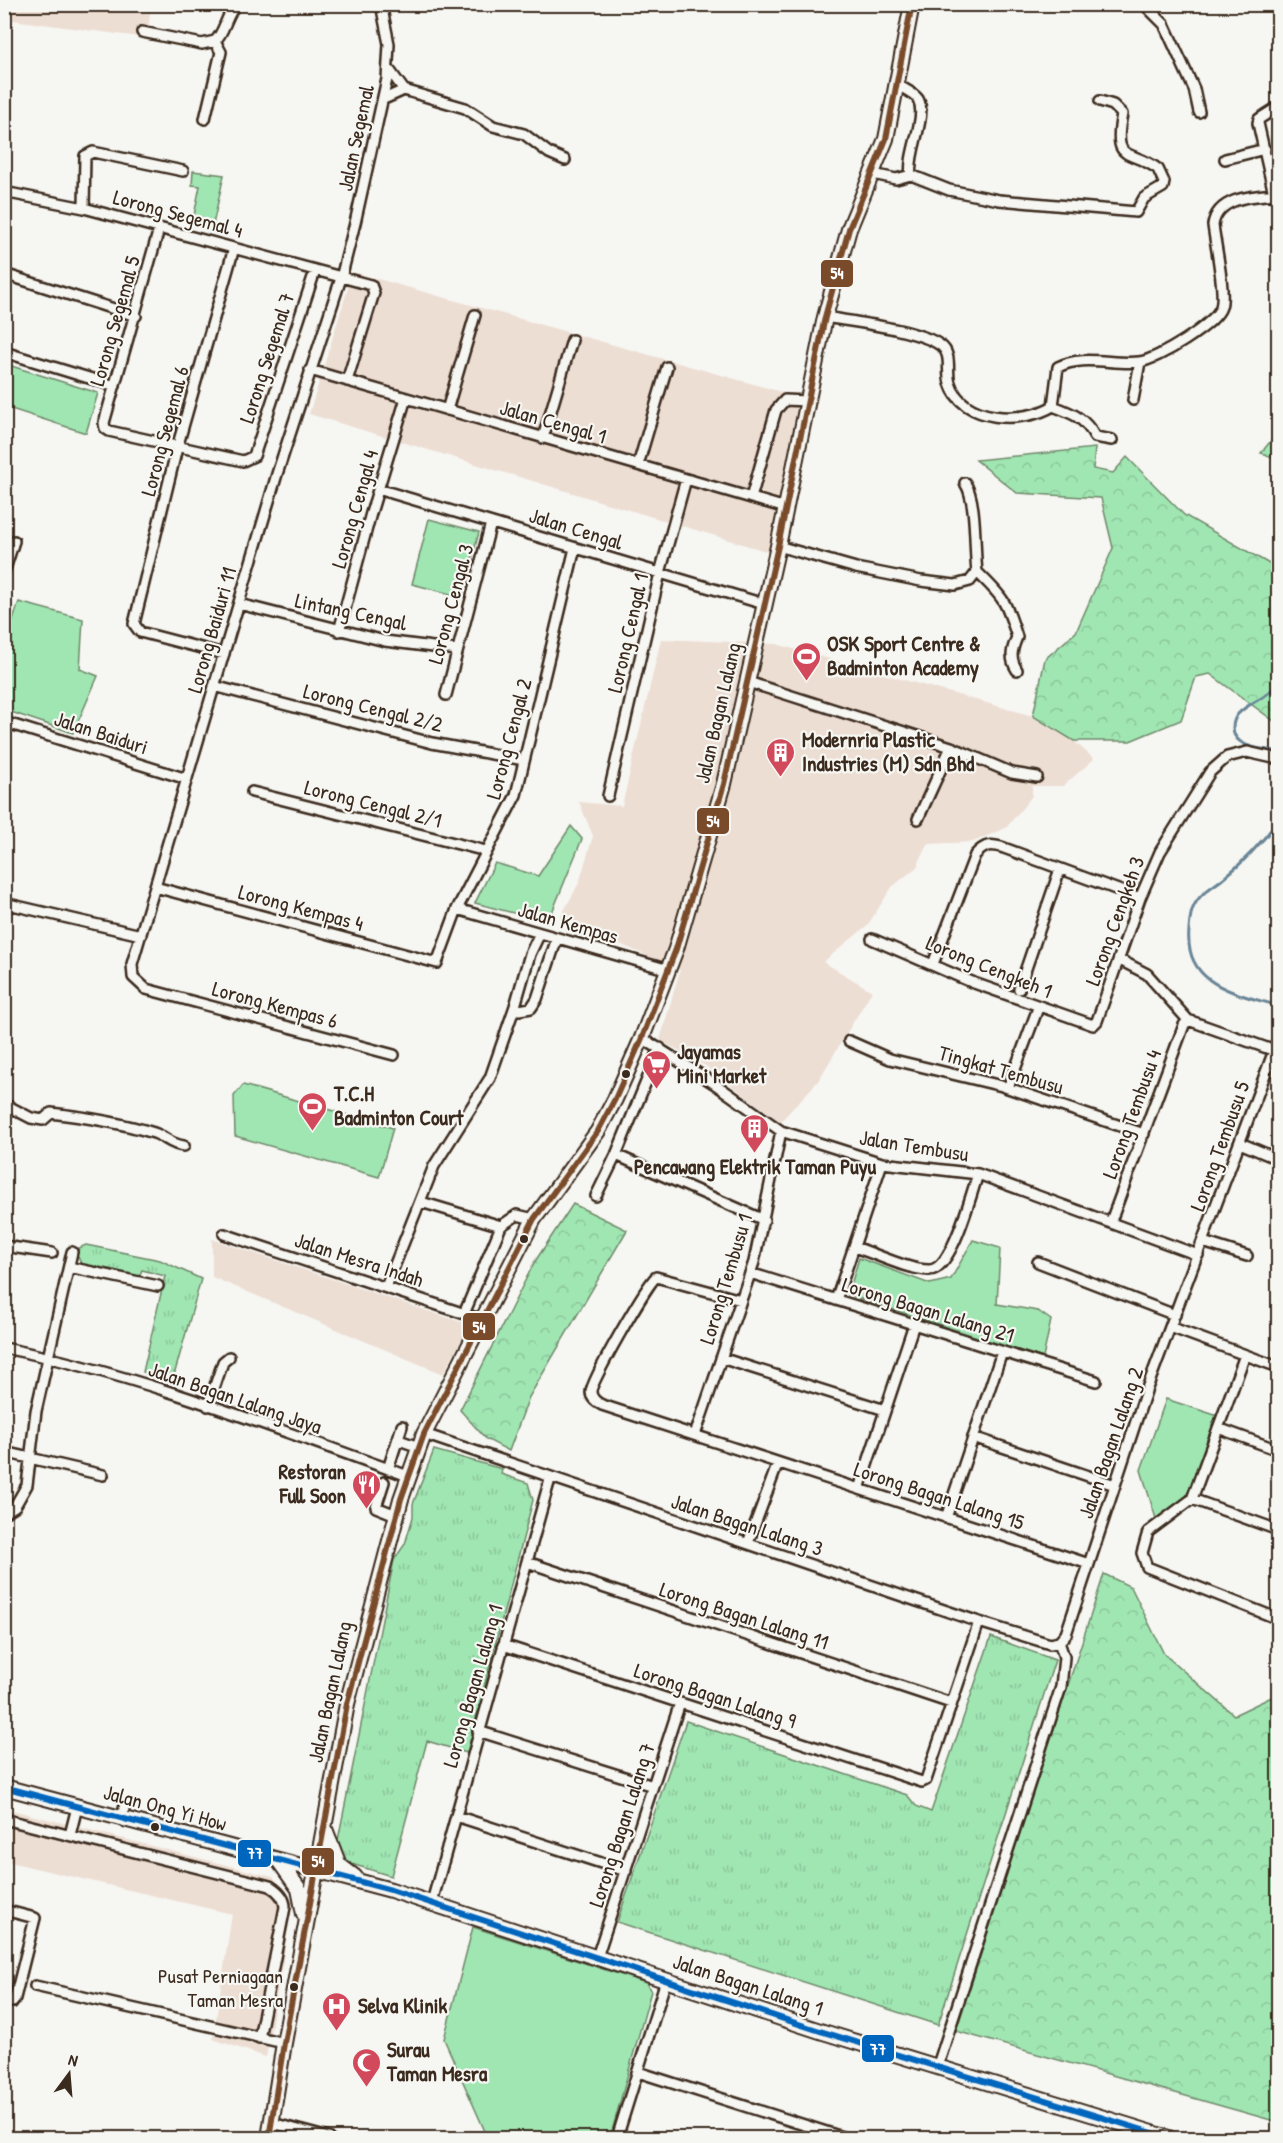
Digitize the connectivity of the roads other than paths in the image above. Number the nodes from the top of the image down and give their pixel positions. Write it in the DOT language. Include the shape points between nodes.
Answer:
graph roads {
  1 [pos="236,4"];
  2 [pos="381,4"];
  3 [pos="912,4"];
  4 [pos="1036,4"];
  5 [pos="1072,4"];
  6 [pos="1144,4"];
  7 [pos="142,32"];
  8 [pos="215,41"];
  9 [pos="388,68"];
  10 [pos="898,85"];
  11 [pos="404,90"];
  12 [pos="384,99"];
  13 [pos="1100,101"];
  14 [pos="1278,107"];
  15 [pos="1199,112"];
  16 [pos="205,119"];
  17 [pos="1265,149"];
  18 [pos="1225,159"];
  19 [pos="565,160"];
  20 [pos="183,171"];
  21 [pos="873,174"];
  22 [pos="911,176"];
  23 [pos="4,192"];
  24 [pos="1276,198"];
  25 [pos="84,208"];
  26 [pos="159,229"];
  27 [pos="234,248"];
  28 [pos="315,271"];
  29 [pos="4,274"];
  30 [pos="341,278"];
  31 [pos="475,315"];
  32 [pos="136,316"];
  33 [pos="825,317"];
  34 [pos="572,340"];
  35 [pos="4,352"];
  36 [pos="1140,362"];
  37 [pos="667,367"];
  38 [pos="310,370"];
  39 [pos="347,381"];
  40 [pos="115,386"];
  41 [pos="406,398"];
  42 [pos="1133,400"];
  43 [pos="807,401"];
  44 [pos="1053,406"];
  45 [pos="447,410"];
  46 [pos="543,438"];
  47 [pos="1112,440"];
  48 [pos="177,448"];
  49 [pos="638,465"];
  50 [pos="686,479"];
  51 [pos="965,483"];
  52 [pos="378,489"];
  53 [pos="752,498"];
  54 [pos="786,508"];
  55 [pos="491,523"];
  56 [pos="14,541"];
  57 [pos="778,546"];
  58 [pos="574,548"];
  59 [pos="4,572"];
  60 [pos="977,572"];
  61 [pos="660,573"];
  62 [pos="238,604"];
  63 [pos="764,604"];
  64 [pos="339,631"];
  65 [pos="457,650"];
  66 [pos="224,654"];
  67 [pos="1017,670"];
  68 [pos="748,682"];
  69 [pos="214,686"];
  70 [pos="446,695"];
  71 [pos="4,722"];
  72 [pos="951,747"];
  73 [pos="1278,759"];
  74 [pos="524,760"];
  75 [pos="1037,777"];
  76 [pos="187,779"];
  77 [pos="252,792"];
  78 [pos="609,796"];
  79 [pos="918,819"];
  80 [pos="486,851"];
  81 [pos="1060,869"];
  82 [pos="155,887"];
  83 [pos="1140,898"];
  84 [pos="6,903"];
  85 [pos="457,909"];
  86 [pos="4,916"];
  87 [pos="540,933"];
  88 [pos="141,935"];
  89 [pos="557,939"];
  90 [pos="872,939"];
  91 [pos="1120,960"];
  92 [pos="438,963"];
  93 [pos="933,964"];
  94 [pos="669,970"];
  95 [pos="146,989"];
  96 [pos="1019,989"];
  97 [pos="515,1006"];
  98 [pos="1038,1008"];
  99 [pos="1188,1020"];
  100 [pos="1093,1025"];
  101 [pos="642,1038"];
  102 [pos="849,1041"];
  103 [pos="1277,1047"];
  104 [pos="660,1048"];
  105 [pos="394,1055"];
  106 [pos="1008,1088"];
  107 [pos="4,1104"];
  108 [pos="781,1131"];
  109 [pos="1144,1134"];
  110 [pos="1239,1143"];
  111 [pos="184,1146"];
  112 [pos="616,1155"];
  113 [pos="1278,1159"];
  114 [pos="882,1162"];
  115 [pos="978,1174"];
  116 [pos="596,1196"];
  117 [pos="421,1202"];
  118 [pos="534,1219"];
  119 [pos="764,1220"];
  120 [pos="1111,1221"];
  121 [pos="501,1226"];
  122 [pos="224,1234"];
  123 [pos="1203,1242"];
  124 [pos="4,1246"];
  125 [pos="854,1246"];
  126 [pos="72,1252"];
  127 [pos="52,1253"];
  128 [pos="1198,1255"];
  129 [pos="1246,1256"];
  130 [pos="1038,1262"];
  131 [pos="69,1267"];
  132 [pos="750,1273"];
  133 [pos="158,1287"];
  134 [pos="386,1287"];
  135 [pos="741,1300"];
  136 [pos="836,1300"];
  137 [pos="464,1314"];
  138 [pos="1175,1315"];
  139 [pos="483,1320"];
  140 [pos="914,1324"];
  141 [pos="1170,1327"];
  142 [pos="4,1348"];
  143 [pos="1002,1352"];
  144 [pos="1245,1355"];
  145 [pos="49,1356"];
  146 [pos="229,1357"];
  147 [pos="721,1358"];
  148 [pos="1278,1366"];
  149 [pos="1096,1381"];
  150 [pos="208,1406"];
  151 [pos="885,1410"];
  152 [pos="402,1426"];
  153 [pos="1218,1428"];
  154 [pos="695,1435"];
  155 [pos="973,1437"];
  156 [pos="399,1440"];
  157 [pos="421,1441"];
  158 [pos="1278,1450"];
  159 [pos="4,1452"];
  160 [pos="31,1457"];
  161 [pos="778,1463"];
  162 [pos="388,1469"];
  163 [pos="103,1475"];
  164 [pos="408,1476"];
  165 [pos="550,1479"];
  166 [pos="384,1482"];
  167 [pos="1115,1485"];
  168 [pos="859,1489"];
  169 [pos="381,1492"];
  170 [pos="400,1499"];
  171 [pos="1192,1499"];
  172 [pos="4,1513"];
  173 [pos="396,1515"];
  174 [pos="946,1518"];
  175 [pos="1278,1530"];
  176 [pos="748,1543"];
  177 [pos="527,1562"];
  178 [pos="1089,1564"];
  179 [pos="1276,1618"];
  180 [pos="979,1622"];
  181 [pos="1059,1642"];
  182 [pos="503,1645"];
  183 [pos="680,1703"];
  184 [pos="951,1703"];
  185 [pos="478,1731"];
  186 [pos="653,1786"];
  187 [pos="4,1787"];
  188 [pos="77,1807"];
  189 [pos="456,1816"];
  190 [pos="4,1819"];
  191 [pos="324,1827"];
  192 [pos="70,1835"];
  193 [pos="279,1861"];
  194 [pos="315,1870"];
  195 [pos="626,1871"];
  196 [pos="362,1882"];
  197 [pos="432,1902"];
  198 [pos="4,1910"];
  199 [pos="305,1931"];
  200 [pos="597,1958"];
  201 [pos="666,1980"];
  202 [pos="35,1986"];
  203 [pos="9,2002"];
  204 [pos="259,2038"];
  205 [pos="284,2043"];
  206 [pos="937,2068"];
  207 [pos="638,2072"];
  208 [pos="272,2123"];
  209 [pos="823,2135"];
  210 [pos="269,2139"];
  211 [pos="329,2139"];
  212 [pos="618,2139"];
  213 [pos="845,2139"];
  214 [pos="1169,2139"];
  1 -- 8 [label="street" via="224,19 223,31"];
  2 -- 9 [label="street, Jalan Segemal" via="389,44"];
  3 -- 10 [label="main road, Jalan Bagan Lalang"];
  4 -- 5 [label="street"];
  6 -- 15 [label="street" via="1164,24 1194,89"];
  7 -- 8 [label="street" via="202,44"];
  8 -- 16 [label="street" via="221,52"];
  9 -- 11 [label="street"];
  9 -- 12 [label="street, Jalan Segemal"];
  10 -- 21 [label="main road, Jalan Bagan Lalang" via="886,139"];
  10 -- 22 [label="street" via="917,97 921,110 909,163"];
  11 -- 12 [label="street"];
  11 -- 19 [label="street" via="465,108 493,126 524,134"];
  12 -- 30 [label="street, Jalan Segemal"];
  13 -- 22 [label="street" via="1113,105 1122,114 1118,138 1124,151 1158,169 1164,182 1136,212 999,200 949,190"];
  14 -- 17 [label="street" via="1258,119"];
  17 -- 18 [label="street"];
  17 -- 24 [label="street"];
  20 -- 25 [label="street" via="93,152 85,156"];
  21 -- 22 [label="street" via="896,179"];
  21 -- 33 [label="main road, Jalan Bagan Lalang" via="849,229"];
  23 -- 25 [label="street, Lorong Segemal 4"];
  24 -- 36 [label="street" via="1239,200 1221,206 1215,213 1220,311 1167,352"];
  25 -- 26 [label="street, Lorong Segemal 4"];
  26 -- 27 [label="street, Lorong Segemal 4"];
  26 -- 32 [label="street, Lorong Segemal 5"];
  27 -- 28 [label="street, Lorong Segemal 4"];
  27 -- 48 [label="street, Lorong Segemal 6"];
  28 -- 30 [label="street, Lorong Segemal 4"];
  28 -- 48 [label="street, Lorong Segemal 7" via="254,456 243,462"];
  29 -- 32 [label="street"];
  30 -- 38 [label="street, Lorong Baiduri 11"];
  30 -- 39 [label="street, Lorong Segemal 4" via="371,285 374,293"];
  31 -- 45 [label="street"];
  32 -- 40 [label="street, Lorong Segemal 5"];
  33 -- 43 [label="main road, Jalan Bagan Lalang"];
  33 -- 44 [label="street" via="926,338 942,346 949,359 950,382 970,408 1016,418 1040,414"];
  34 -- 46 [label="street"];
  35 -- 40 [label="street"];
  36 -- 42 [label="street"];
  36 -- 44 [label="street" via="1069,361 1058,367"];
  37 -- 49 [label="street"];
  38 -- 39 [label="street, Jalan Cengal 1"];
  38 -- 62 [label="street, Lorong Baiduri 11"];
  39 -- 41 [label="street, Jalan Cengal 1"];
  40 -- 48 [label="street, Lorong Segemal 5" via="105,428"];
  41 -- 45 [label="street, Jalan Cengal 1"];
  41 -- 52 [label="street, Lorong Cengal 4"];
  43 -- 53 [label="street" via="785,400 776,410"];
  43 -- 54 [label="main road, Jalan Bagan Lalang"];
  44 -- 47 [label="street" via="1076,414 1095,437"];
  45 -- 46 [label="street, Jalan Cengal 1"];
  46 -- 49 [label="street, Jalan Cengal 1"];
  48 -- 66 [label="street, Lorong Segemal 6" via="134,624 140,632"];
  49 -- 50 [label="street, Jalan Cengal 1"];
  50 -- 53 [label="street, Jalan Cengal 1"];
  50 -- 61 [label="street, Lorong Cengal 1"];
  51 -- 60 [label="street" via="971,503"];
  52 -- 55 [label="street, Jalan Cengal"];
  52 -- 64 [label="street, Lorong Cengal 4"];
  53 -- 54 [label="street, Jalan Cengal 1"];
  54 -- 57 [label="main road, Jalan Bagan Lalang"];
  55 -- 58 [label="street, Jalan Cengal"];
  55 -- 65 [label="street, Lorong Cengal 3"];
  56 -- 59 [label="street"];
  57 -- 60 [label="street" via="921,581 955,585 970,581"];
  57 -- 63 [label="main road, Jalan Bagan Lalang"];
  58 -- 61 [label="street, Jalan Cengal"];
  58 -- 74 [label="street, Lorong Cengal 2"];
  60 -- 67 [label="street" via="999,591 1007,606 1017,637 1011,662"];
  61 -- 63 [label="street, Jalan Cengal"];
  61 -- 78 [label="street, Lorong Cengal 1"];
  62 -- 64 [label="street, Lintang Cengal"];
  62 -- 66 [label="street, Lorong Baiduri 11"];
  63 -- 68 [label="main road, Jalan Bagan Lalang"];
  64 -- 65 [label="street, Lintang Cengal"];
  65 -- 70 [label="street, Lorong Cengal 3"];
  66 -- 69 [label="street, Lorong Baiduri 11"];
  68 -- 72 [label="street"];
  68 -- 94 [label="main road, Jalan Bagan Lalang" via="710,836"];
  69 -- 74 [label="street, Lorong Cengal 2/2" via="432,743"];
  69 -- 76 [label="street, Lorong Baiduri 11"];
  71 -- 76 [label="street, Jalan Baiduri"];
  72 -- 75 [label="street" via="1012,773"];
  72 -- 79 [label="street"];
  73 -- 83 [label="street, Lorong Cengkeh 3" via="1247,753 1227,757 1210,772 1160,852"];
  74 -- 80 [label="street, Lorong Cengal 2" via="513,803"];
  76 -- 82 [label="street, Lorong Baiduri 11"];
  77 -- 80 [label="street, Lorong Cengal 2/1"];
  80 -- 85 [label="street, Lorong Cengal 2"];
  81 -- 83 [label="street"];
  81 -- 93 [label="street" via="991,844 984,846 975,855"];
  81 -- 96 [label="street"];
  82 -- 88 [label="street, Lorong Baiduri 11"];
  82 -- 92 [label="street, Lorong Kempas 4"];
  83 -- 91 [label="street, Lorong Cengkeh 3"];
  84 -- 86 [label="street"];
  84 -- 88 [label="street"];
  85 -- 87 [label="street, Jalan Kempas"];
  85 -- 92 [label="street, Lorong Cengal 2"];
  87 -- 89 [label="street, Jalan Kempas"];
  87 -- 97 [label="street"];
  88 -- 95 [label="street, Lorong Baiduri 11" via="132,964 133,977"];
  89 -- 94 [label="street, Jalan Kempas"];
  89 -- 97 [label="street" via="537,999 531,1008 519,1010"];
  90 -- 93 [label="street, Lorong Cengkeh 1"];
  91 -- 99 [label="street" via="1147,974"];
  91 -- 100 [label="street, Lorong Cengkeh 3"];
  93 -- 98 [label="street, Lorong Cengkeh 1"];
  94 -- 101 [label="main road, Jalan Bagan Lalang"];
  95 -- 105 [label="street, Lorong Kempas 6"];
  97 -- 117 [label="street" via="490,1078 434,1166"];
  98 -- 100 [label="street, Lorong Cengkeh 1"];
  98 -- 106 [label="street"];
  99 -- 103 [label="street"];
  99 -- 109 [label="street, Lorong Tembusu 4"];
  101 -- 104 [label="street, Jalan Tembusu"];
  101 -- 118 [label="main road, Jalan Bagan Lalang" via="598,1131"];
  102 -- 106 [label="street, Tingkat Tembusu" via="890,1059"];
  103 -- 110 [label="street, Lorong Tembusu 5"];
  104 -- 108 [label="street, Jalan Tembusu"];
  104 -- 112 [label="street"];
  106 -- 109 [label="street, Tingkat Tembusu"];
  107 -- 111 [label="street" via="31,1118 43,1120 51,1113 67,1115 157,1134 173,1145"];
  108 -- 114 [label="street, Jalan Tembusu"];
  108 -- 119 [label="street, Lorong Tembusu 1"];
  109 -- 120 [label="street, Lorong Tembusu 4"];
  110 -- 113 [label="street"];
  110 -- 123 [label="street, Lorong Tembusu 5"];
  112 -- 116 [label="street"];
  112 -- 119 [label="street"];
  114 -- 115 [label="street, Jalan Tembusu"];
  114 -- 125 [label="street"];
  115 -- 120 [label="street, Jalan Tembusu"];
  115 -- 125 [label="street" via="950,1255 938,1268 930,1271"];
  117 -- 121 [label="street"];
  117 -- 134 [label="street"];
  118 -- 121 [label="street" via="517,1215"];
  118 -- 139 [label="main road, Jalan Bagan Lalang"];
  119 -- 132 [label="street, Lorong Tembusu 1"];
  120 -- 128 [label="street, Jalan Tembusu"];
  121 -- 137 [label="street"];
  122 -- 134 [label="street, Jalan Mesra Indah"];
  123 -- 128 [label="street, Lorong Tembusu 5"];
  123 -- 129 [label="street"];
  124 -- 127 [label="street"];
  125 -- 136 [label="street"];
  126 -- 131 [label="street"];
  128 -- 138 [label="street, Jalan Bagan Lalang 2"];
  130 -- 138 [label="street"];
  131 -- 133 [label="street"];
  131 -- 145 [label="street"];
  132 -- 135 [label="street, Lorong Tembusu 1"];
  132 -- 136 [label="street, Lorong Bagan Lalang 21"];
  134 -- 137 [label="street, Jalan Mesra Indah"];
  135 -- 147 [label="street, Lorong Tembusu 1"];
  135 -- 154 [label="street, Lorong Bagan Lalang 15" via="656,1277 591,1387 590,1394 596,1402"];
  136 -- 140 [label="street, Lorong Bagan Lalang 21"];
  137 -- 139 [label="street, Jalan Mesra Indah"];
  138 -- 141 [label="street, Jalan Bagan Lalang 2"];
  139 -- 157 [label="main road, Jalan Bagan Lalang"];
  140 -- 143 [label="street, Lorong Bagan Lalang 21"];
  140 -- 151 [label="street"];
  141 -- 144 [label="street"];
  141 -- 167 [label="street, Jalan Bagan Lalang 2"];
  142 -- 145 [label="street, Jalan Bagan Lalang Jaya"];
  143 -- 149 [label="street, Lorong Bagan Lalang 21"];
  143 -- 155 [label="street"];
  144 -- 148 [label="street"];
  144 -- 153 [label="street"];
  145 -- 150 [label="street, Jalan Bagan Lalang Jaya"];
  145 -- 160 [label="street" via="36,1411"];
  146 -- 150 [label="street" via="223,1362"];
  147 -- 151 [label="street"];
  147 -- 154 [label="street, Lorong Tembusu 1"];
  150 -- 162 [label="street, Jalan Bagan Lalang Jaya"];
  151 -- 168 [label="street"];
  152 -- 156 [label="street"];
  153 -- 158 [label="street"];
  153 -- 171 [label="street"];
  154 -- 161 [label="street, Lorong Bagan Lalang 15"];
  155 -- 167 [label="street"];
  155 -- 174 [label="street"];
  156 -- 157 [label="street, Jalan Bagan Lalang 3"];
  156 -- 162 [label="street"];
  157 -- 164 [label="main road, Jalan Bagan Lalang"];
  157 -- 165 [label="street, Jalan Bagan Lalang 3"];
  159 -- 160 [label="street"];
  160 -- 163 [label="street"];
  160 -- 172 [label="street" via="27,1485 15,1506"];
  161 -- 168 [label="street, Lorong Bagan Lalang 15"];
  161 -- 176 [label="street"];
  162 -- 164 [label="street, Jalan Bagan Lalang Jaya"];
  164 -- 170 [label="main road, Jalan Bagan Lalang"];
  165 -- 176 [label="street, Jalan Bagan Lalang 3"];
  165 -- 177 [label="street, Lorong Bagan Lalang 1"];
  166 -- 169 [label="street"];
  167 -- 178 [label="street, Jalan Bagan Lalang 2"];
  168 -- 174 [label="street, Lorong Bagan Lalang 15"];
  169 -- 170 [label="street"];
  169 -- 173 [label="street" via="376,1507"];
  170 -- 173 [label="main road, Jalan Bagan Lalang"];
  171 -- 175 [label="street"];
  171 -- 179 [label="street" via="1148,1532 1142,1553 1147,1567"];
  173 -- 191 [label="main road, Jalan Bagan Lalang" via="347,1704"];
  174 -- 178 [label="street, Lorong Bagan Lalang 15"];
  176 -- 180 [label="street, Jalan Bagan Lalang 3"];
  177 -- 182 [label="street, Lorong Bagan Lalang 1"];
  177 -- 184 [label="street, Lorong Bagan Lalang 11"];
  178 -- 181 [label="street, Jalan Bagan Lalang 2" via="1066,1634"];
  180 -- 181 [label="street, Jalan Bagan Lalang 3" via="1050,1644"];
  180 -- 184 [label="street"];
  181 -- 206 [label="street" via="1064,1657 1061,1687"];
  182 -- 183 [label="street, Lorong Bagan Lalang 9"];
  182 -- 185 [label="street, Lorong Bagan Lalang 1"];
  183 -- 184 [label="street, Lorong Bagan Lalang 9" via="916,1782 926,1780"];
  183 -- 186 [label="street, Lorong Bagan Lalang 7"];
  185 -- 186 [label="street"];
  185 -- 189 [label="street, Lorong Bagan Lalang 1"];
  186 -- 195 [label="street, Lorong Bagan Lalang 7"];
  187 -- 188 [label="main road, Jalan Ong Yi How"];
  188 -- 192 [label="street"];
  188 -- 193 [label="main road, Jalan Ong Yi How" via="124,1811"];
  189 -- 195 [label="street"];
  189 -- 197 [label="street, Lorong Bagan Lalang 1"];
  190 -- 192 [label="street"];
  191 -- 194 [label="main road, Jalan Bagan Lalang"];
  191 -- 196 [label="main road" via="339,1865"];
  192 -- 204 [label="street" via="278,1891 285,1907"];
  193 -- 194 [label="main road, Jalan Ong Yi How"];
  193 -- 199 [label="main road" via="299,1889"];
  194 -- 196 [label="main road, Jalan Bagan Lalang 1"];
  194 -- 199 [label="main road, Jalan Bagan Lalang"];
  195 -- 200 [label="street, Lorong Bagan Lalang 7"];
  196 -- 197 [label="main road, Jalan Bagan Lalang 1"];
  197 -- 200 [label="main road, Jalan Bagan Lalang 1"];
  198 -- 203 [label="street" via="35,1918"];
  199 -- 205 [label="main road, Jalan Bagan Lalang"];
  200 -- 201 [label="main road, Jalan Bagan Lalang 1"];
  201 -- 206 [label="main road, Jalan Bagan Lalang 1"];
  201 -- 207 [label="street"];
  202 -- 204 [label="street"];
  204 -- 205 [label="street"];
  205 -- 208 [label="main road, Jalan Bagan Lalang"];
  206 -- 214 [label="main road, Jalan Bagan Lalang 1"];
  207 -- 209 [label="street"];
  207 -- 212 [label="street"];
  208 -- 210 [label="main road, Jalan Bagan Lalang"];
  208 -- 211 [label="street"];
  209 -- 213 [label="street"];
}
